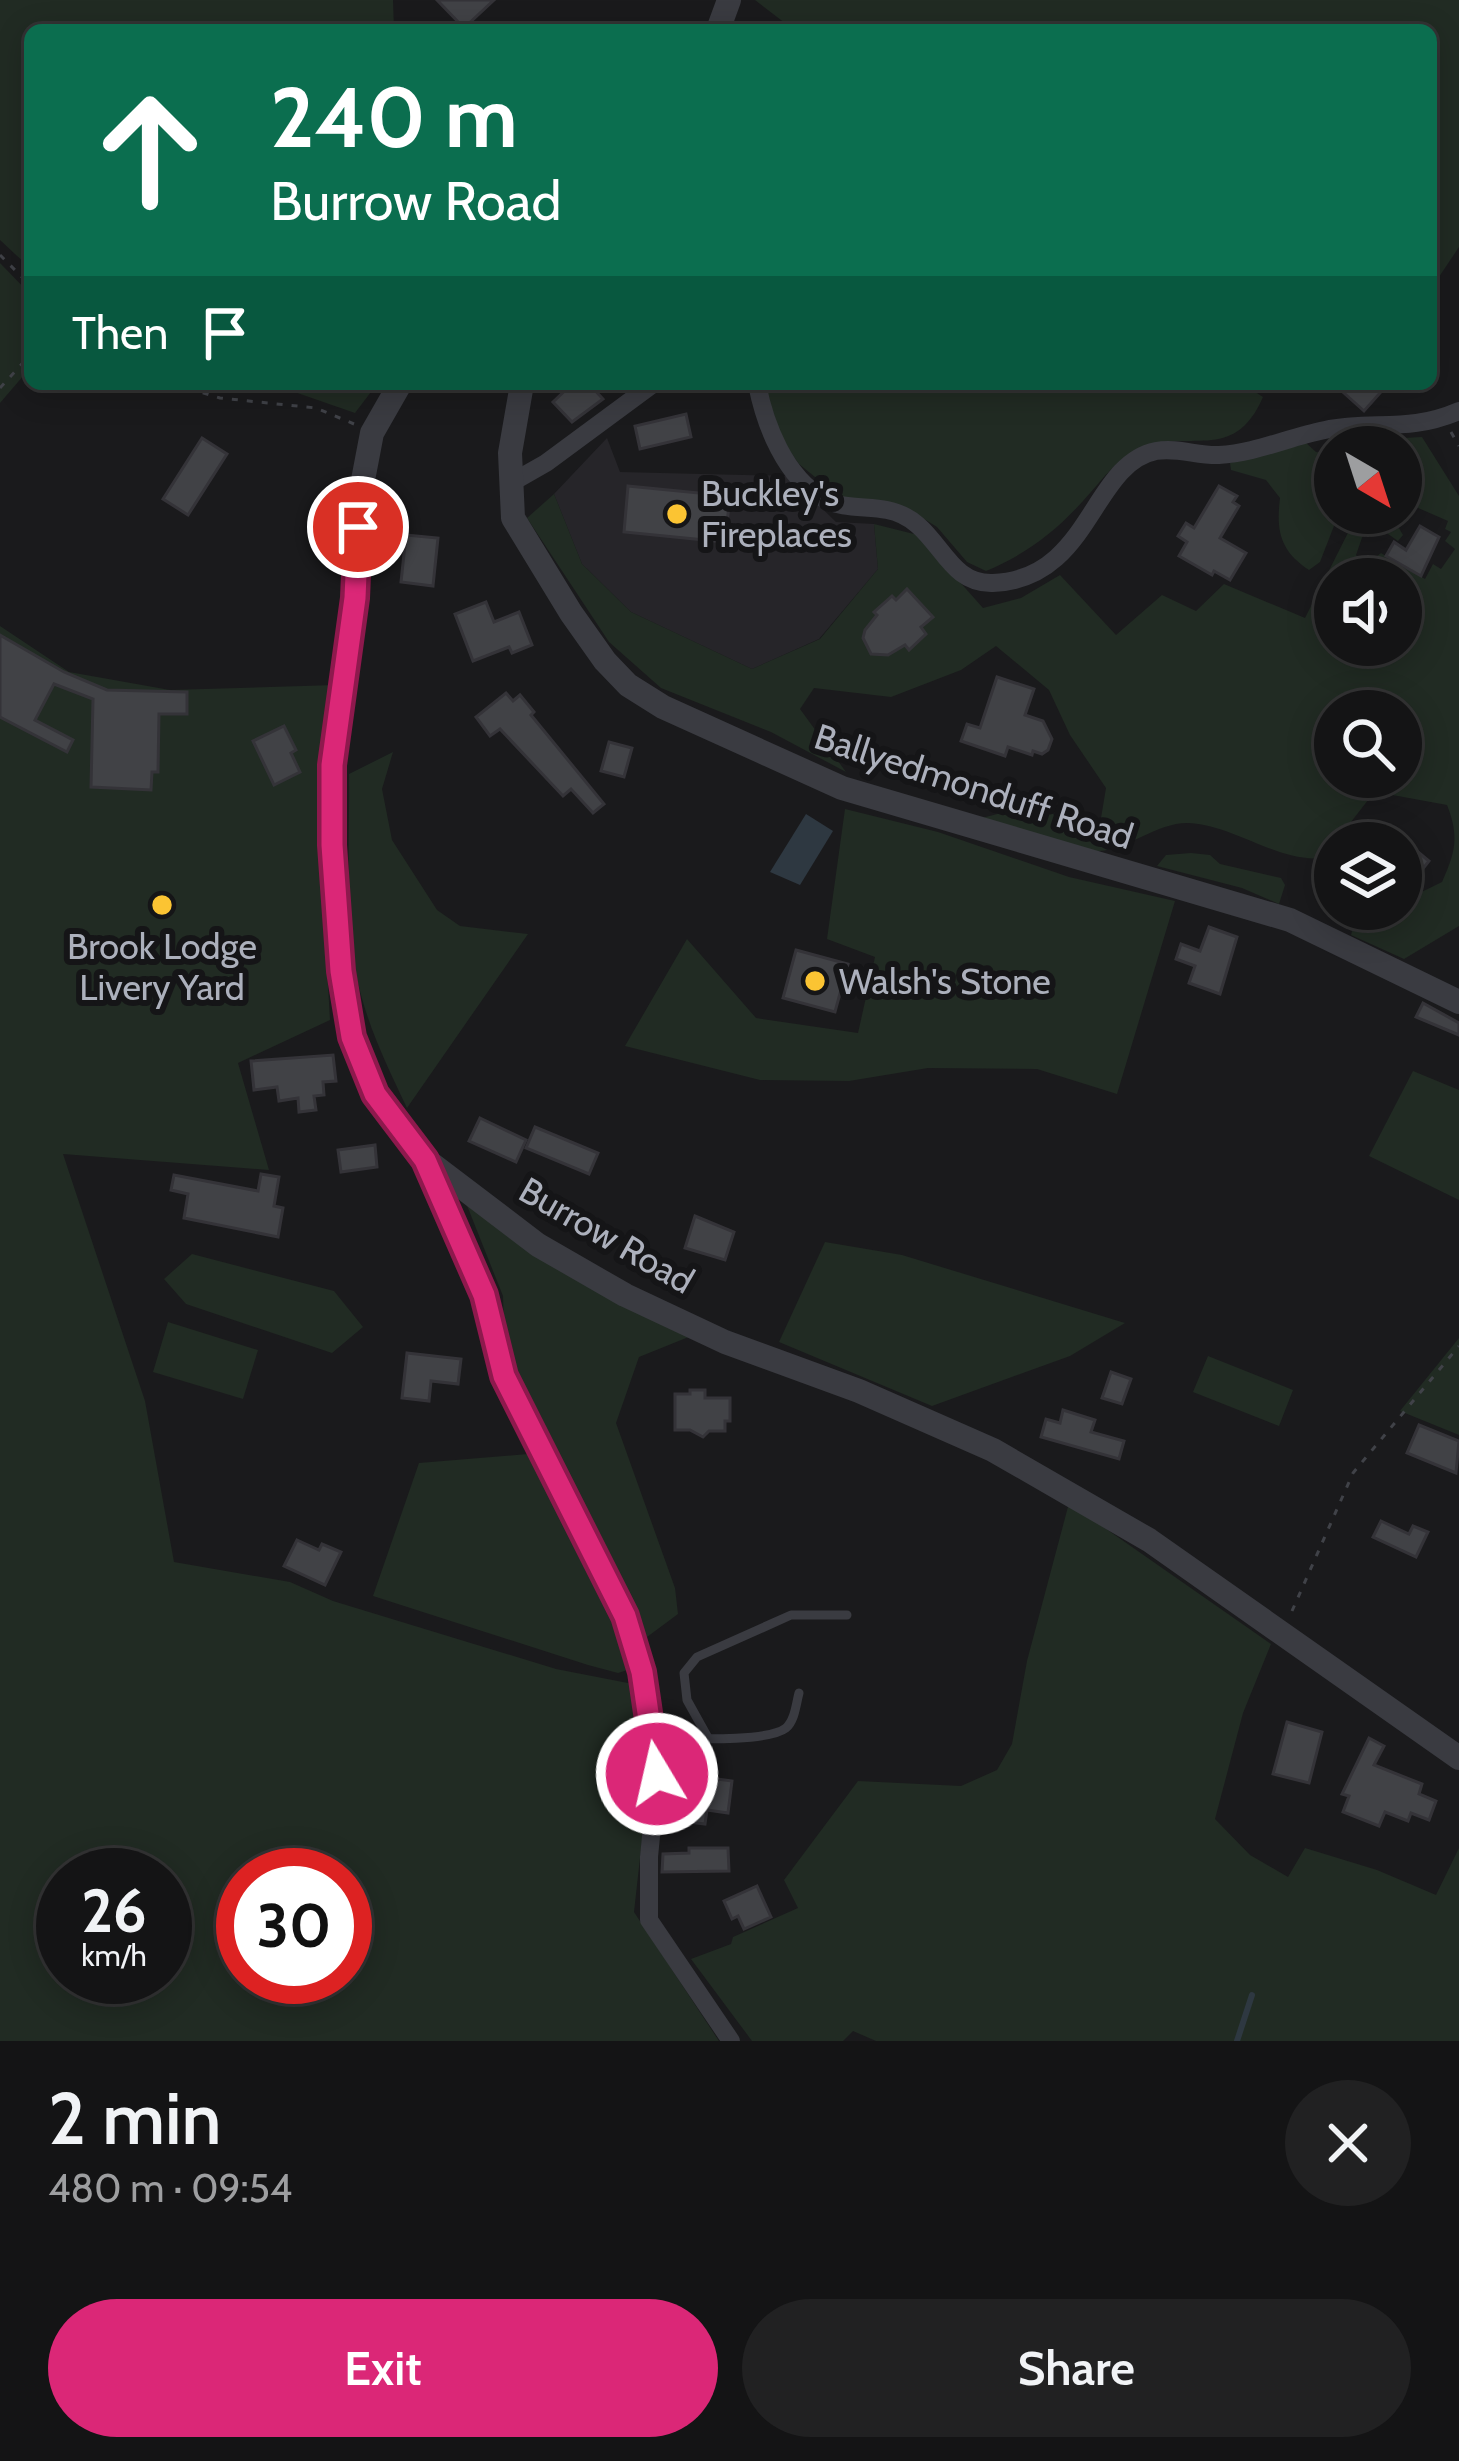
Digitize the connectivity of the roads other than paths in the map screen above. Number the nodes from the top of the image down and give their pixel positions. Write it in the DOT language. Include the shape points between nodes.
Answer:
graph roads {
  1 [pos="397,390"];
  2 [pos="521,390"];
  3 [pos="644,390"];
  4 [pos="759,390"];
  5 [pos="1459,410"];
  6 [pos="511,483"];
  7 [pos="1459,1002"];
  8 [pos="425,1160"];
  9 [pos="847,1615"];
  10 [pos="799,1693"];
  11 [pos="706,1736"];
  12 [pos="652,1738"];
  13 [pos="1459,1758"];
  14 [pos="731,2041"];
  1 -- 8 [label="street, Burrow Road" via="372,433 359,501 333,754 332,845 352,1037 375,1094"];
  2 -- 6 [label="street, Ballyedmonduff Road"];
  3 -- 6 [label="street"];
  4 -- 5 [label="street" via="770,432 824,499 904,513 968,579 986,584 1034,574 1065,551 1103,493 1153,452 1239,452 1324,430 1401,428"];
  6 -- 7 [label="street, Ballyedmonduff Road" via="512,518 571,613 616,673 663,707 842,788 1290,920"];
  8 -- 12 [label="street" via="484,1295 504,1376 625,1616"];
  8 -- 13 [label="street, Burrow Road" via="538,1245 625,1295 993,1450 1149,1540"];
  9 -- 11 [label="lane" via="791,1615 698,1657 684,1673 687,1700"];
  10 -- 11 [label="lane" via="782,1731"];
  11 -- 12 [label="lane"];
  12 -- 14 [label="street" via="649,1920"];
}
